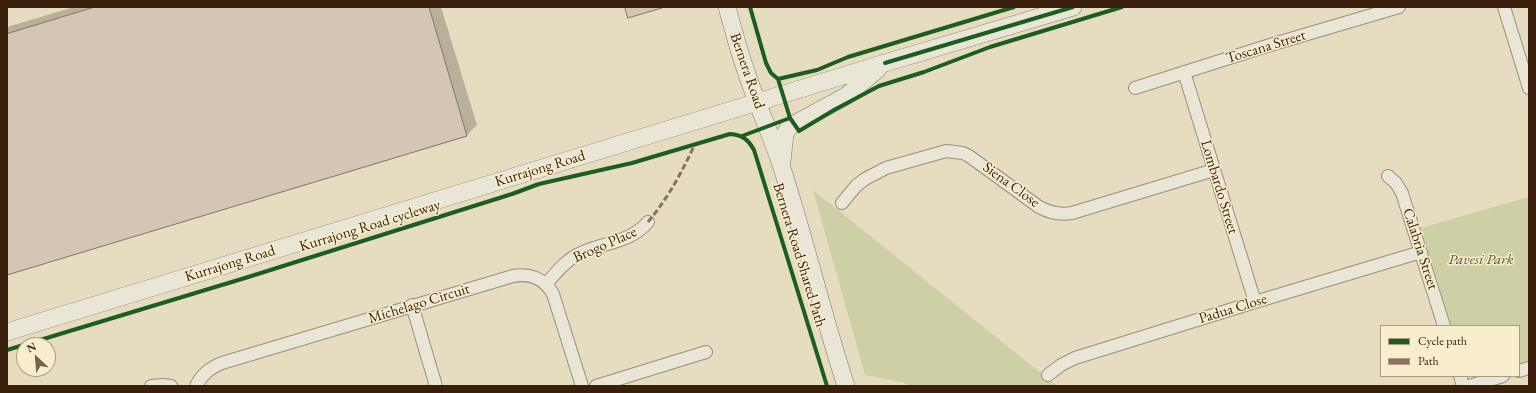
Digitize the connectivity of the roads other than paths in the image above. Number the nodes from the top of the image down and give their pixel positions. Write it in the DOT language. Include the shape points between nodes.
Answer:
graph roads {
  1 [pos="727,7"];
  2 [pos="1073,7"];
  3 [pos="1398,7"];
  4 [pos="1504,7"];
  5 [pos="885,63"];
  6 [pos="1184,72"];
  7 [pos="1135,88"];
  8 [pos="1529,88"];
  9 [pos="757,103"];
  10 [pos="781,165"];
  11 [pos="1214,170"];
  12 [pos="1388,176"];
  13 [pos="842,203"];
  14 [pos="648,222"];
  15 [pos="1421,252"];
  16 [pos="546,284"];
  17 [pos="1256,302"];
  18 [pos="412,306"];
  19 [pos="1444,325"];
  20 [pos="7,332"];
  21 [pos="706,352"];
  22 [pos="1048,375"];
  23 [pos="1500,377"];
  24 [pos="151,386"];
  25 [pos="172,386"];
  26 [pos="196,386"];
  27 [pos="436,386"];
  28 [pos="582,386"];
  29 [pos="596,386"];
  30 [pos="846,386"];
  31 [pos="1469,386"];
  1 -- 9 [label="main road, Bernera Road"];
  2 -- 5 [label="main road, Kurrajong Road"];
  3 -- 6 [label="street, Toscana Street"];
  4 -- 8 [label="street"];
  5 -- 9 [label="main road, Kurrajong Road"];
  5 -- 10 [label="main road" via="846,96 789,127 785,134"];
  6 -- 7 [label="street, Toscana Street"];
  6 -- 11 [label="street, Lombardo Street"];
  9 -- 10 [label="main road, Bernera Road"];
  9 -- 20 [label="main road, Kurrajong Road"];
  10 -- 30 [label="main road, Bernera Road"];
  11 -- 13 [label="street, Siena Close" via="1063,214 1039,207 969,156 946,151 872,174 856,186"];
  11 -- 17 [label="street, Lombardo Street"];
  12 -- 15 [label="street, Calabria Street" via="1402,193"];
  14 -- 16 [label="street, Brogo Place" via="642,230 627,238 577,254"];
  15 -- 17 [label="street, Padua Close"];
  15 -- 19 [label="street, Calabria Street"];
  16 -- 18 [label="street, Michelago Circuit" via="530,275 519,275"];
  16 -- 28 [label="street" via="556,299"];
  17 -- 22 [label="street, Padua Close" via="1075,358"];
  18 -- 26 [label="street, Michelago Circuit" via="215,366 204,373"];
  18 -- 27 [label="street"];
  21 -- 29 [label="street"];
  23 -- 31 [label="street"];
  24 -- 25 [label="street"];
}
